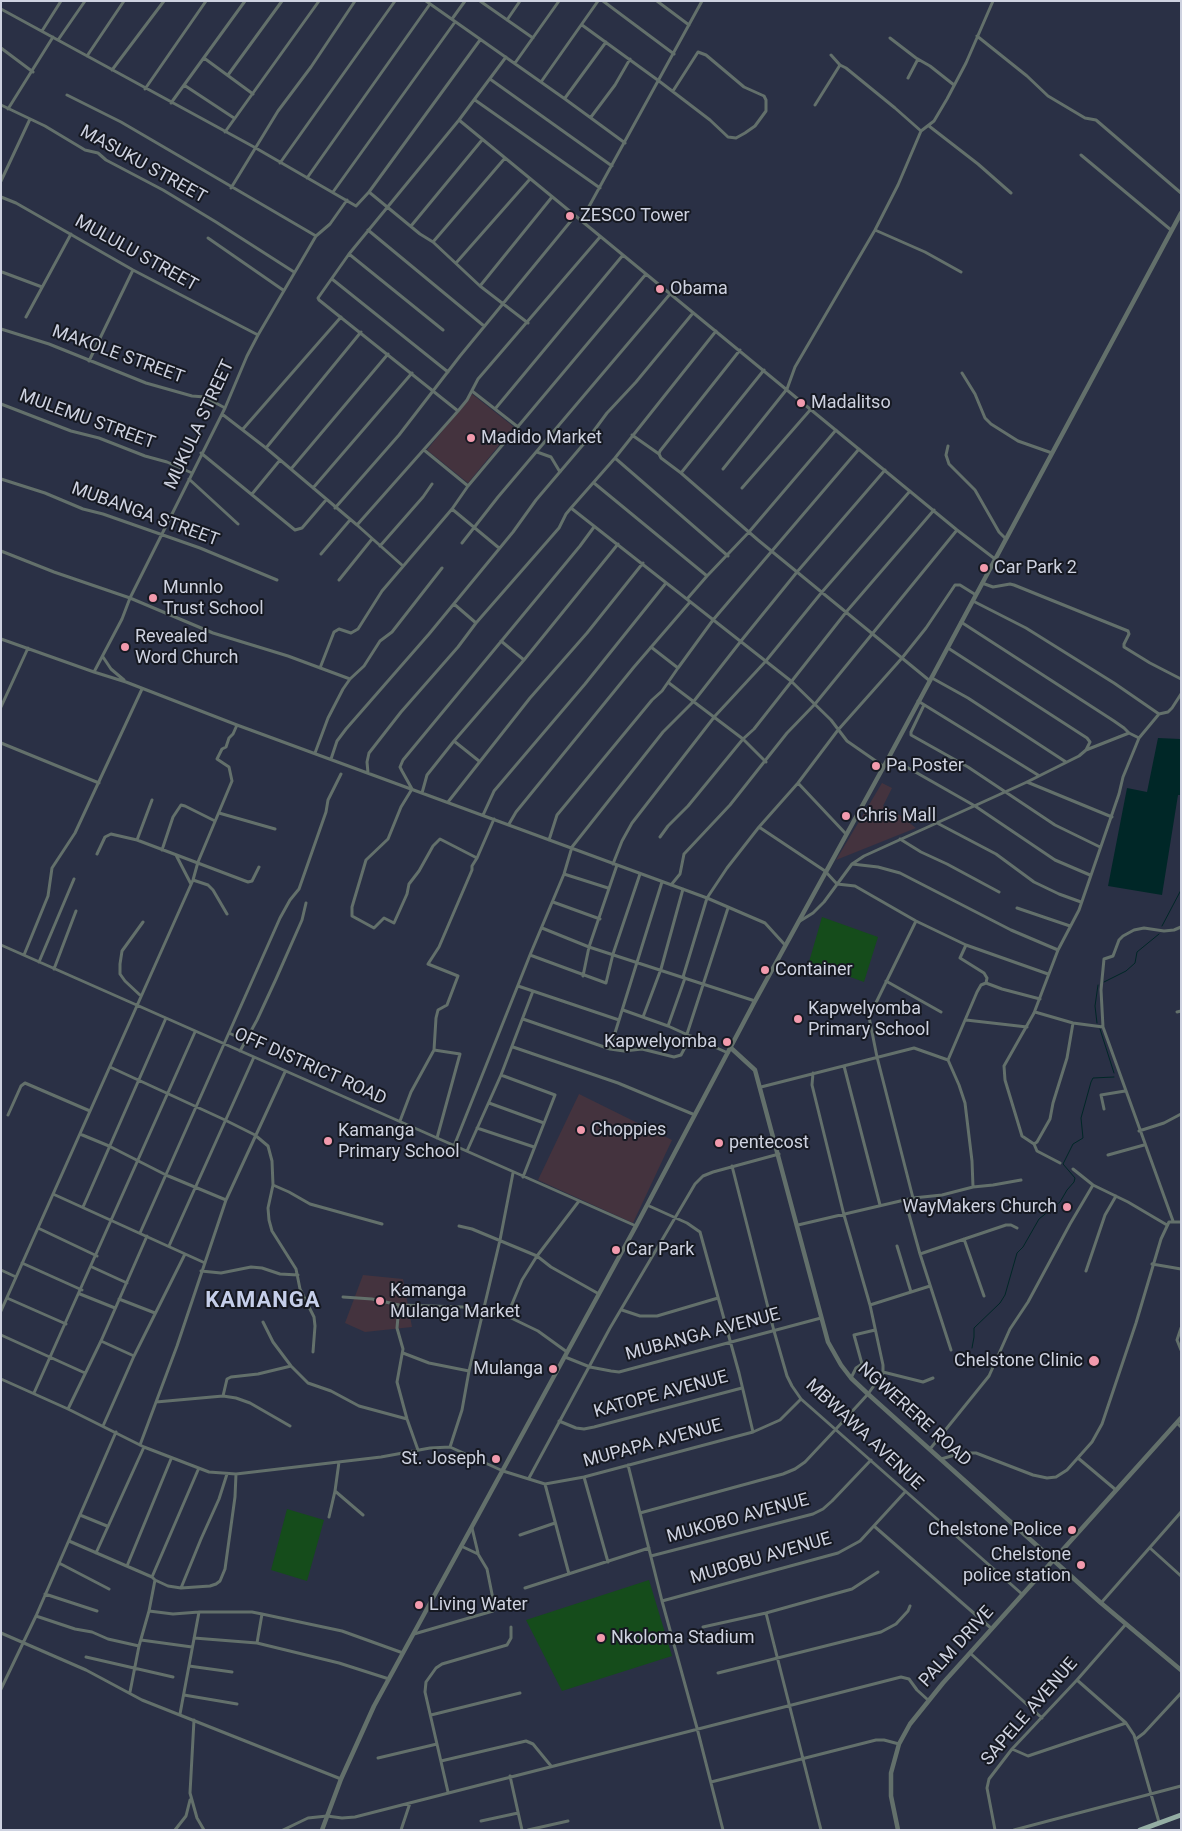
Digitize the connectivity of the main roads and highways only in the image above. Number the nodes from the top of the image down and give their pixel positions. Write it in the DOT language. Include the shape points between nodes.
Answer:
graph roads {
  1 [pos="1181,1814"];
  2 [pos="1140,1830"];
  1 -- 2 [label="main road"];
}
